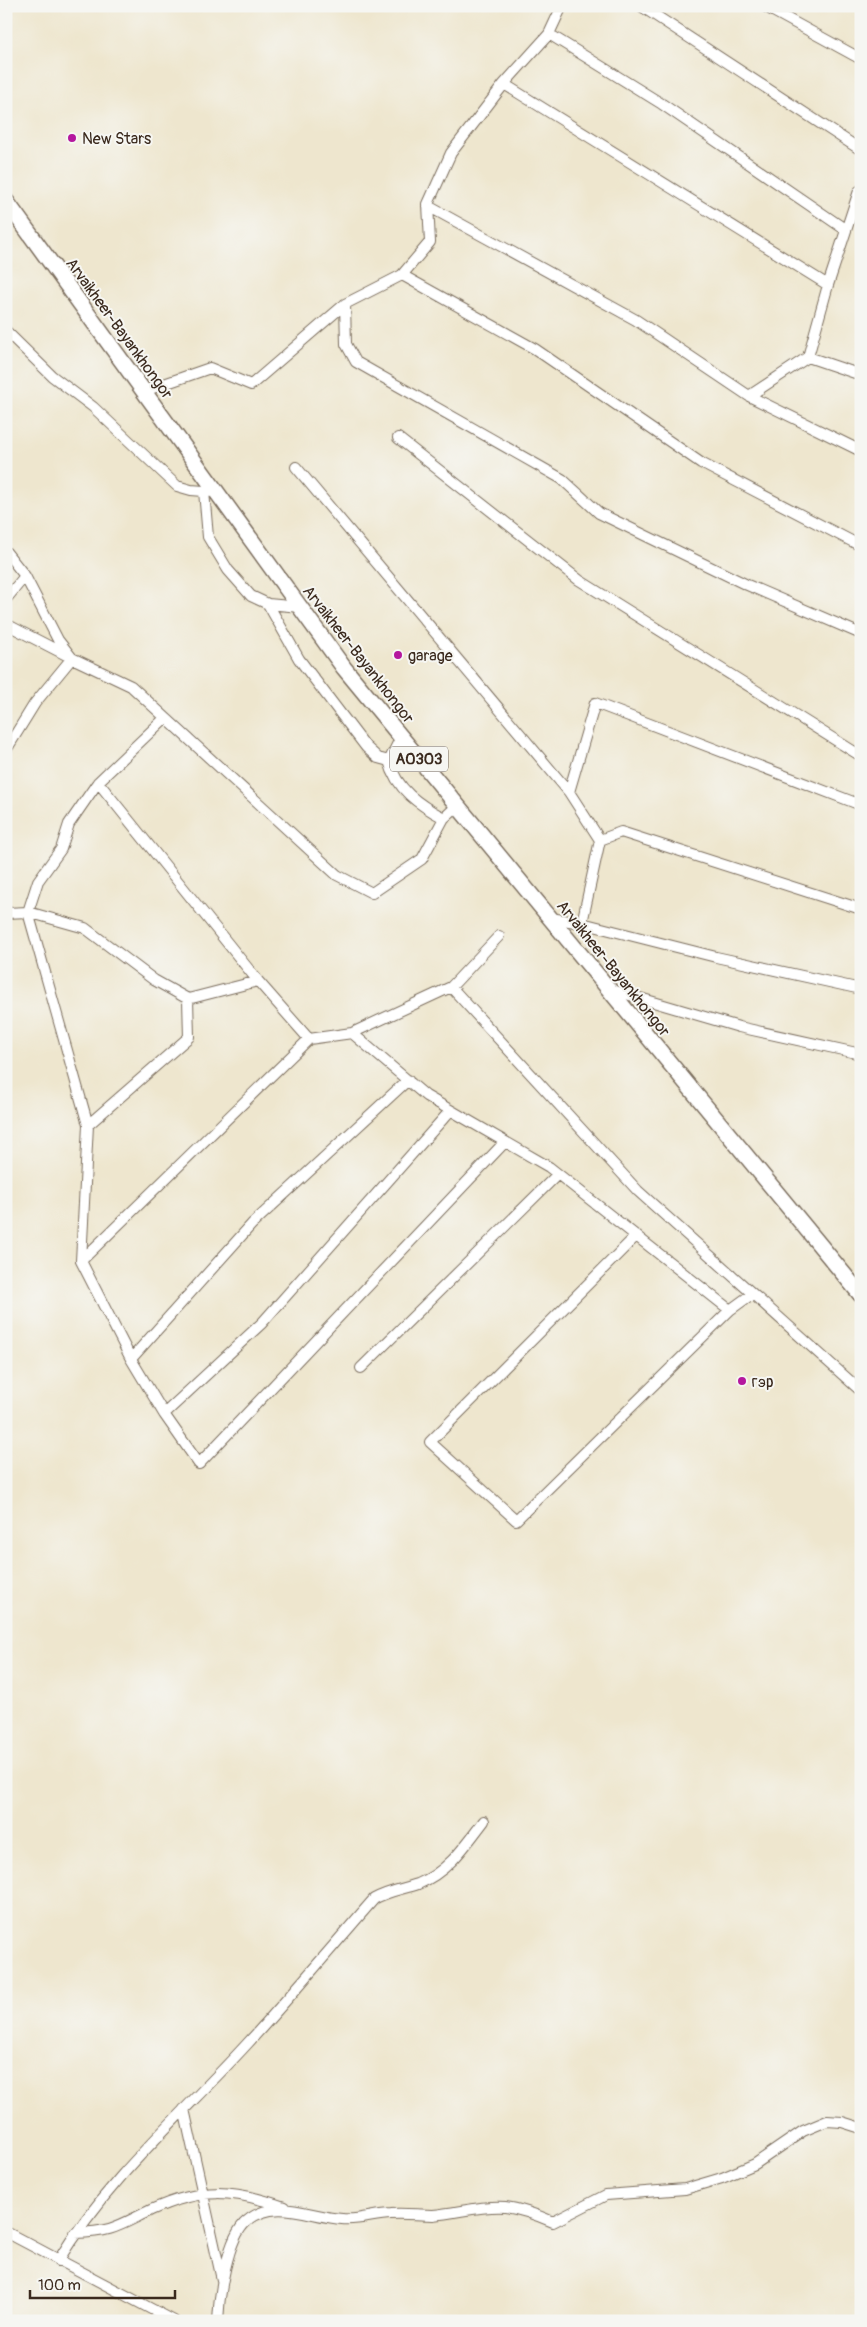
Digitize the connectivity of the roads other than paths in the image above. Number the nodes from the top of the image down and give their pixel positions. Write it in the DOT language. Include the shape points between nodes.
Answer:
graph roads {
  1 [pos="562,6"];
  2 [pos="641,6"];
  3 [pos="764,6"];
  4 [pos="549,34"];
  5 [pos="861,59"];
  6 [pos="504,84"];
  7 [pos="861,150"];
  8 [pos="861,190"];
  9 [pos="6,201"];
  10 [pos="428,206"];
  11 [pos="846,230"];
  12 [pos="402,276"];
  13 [pos="828,285"];
  14 [pos="345,304"];
  15 [pos="6,331"];
  16 [pos="808,357"];
  17 [pos="861,375"];
  18 [pos="144,391"];
  19 [pos="749,396"];
  20 [pos="398,438"];
  21 [pos="861,451"];
  22 [pos="296,467"];
  23 [pos="210,491"];
  24 [pos="861,546"];
  25 [pos="6,552"];
  26 [pos="25,576"];
  27 [pos="6,599"];
  28 [pos="268,604"];
  29 [pos="300,607"];
  30 [pos="6,624"];
  31 [pos="861,634"];
  32 [pos="72,658"];
  33 [pos="164,718"];
  34 [pos="401,737"];
  35 [pos="6,750"];
  36 [pos="861,756"];
  37 [pos="389,760"];
  38 [pos="98,782"];
  39 [pos="569,792"];
  40 [pos="861,805"];
  41 [pos="457,806"];
  42 [pos="444,818"];
  43 [pos="600,840"];
  44 [pos="861,908"];
  45 [pos="28,912"];
  46 [pos="6,913"];
  47 [pos="550,918"];
  48 [pos="582,923"];
  49 [pos="499,936"];
  50 [pos="258,982"];
  51 [pos="451,987"];
  52 [pos="608,988"];
  53 [pos="861,989"];
  54 [pos="188,999"];
  55 [pos="352,1033"];
  56 [pos="309,1040"];
  57 [pos="861,1054"];
  58 [pos="408,1080"];
  59 [pos="450,1111"];
  60 [pos="88,1125"];
  61 [pos="505,1142"];
  62 [pos="558,1174"];
  63 [pos="636,1236"];
  64 [pos="81,1262"];
  65 [pos="752,1294"];
  66 [pos="861,1295"];
  67 [pos="730,1310"];
  68 [pos="131,1359"];
  69 [pos="361,1368"];
  70 [pos="861,1391"];
  71 [pos="164,1414"];
  72 [pos="484,1821"];
  73 [pos="184,2109"];
  74 [pos="861,2128"];
  75 [pos="204,2193"];
  76 [pos="289,2209"];
  77 [pos="6,2232"];
  78 [pos="75,2233"];
  79 [pos="58,2261"];
  80 [pos="223,2286"];
  81 [pos="174,2321"];
  82 [pos="218,2321"];
  1 -- 4 [label="street"];
  2 -- 7 [label="street"];
  3 -- 5 [label="street"];
  4 -- 6 [label="street"];
  4 -- 11 [label="street" via="662,104"];
  6 -- 10 [label="street" via="451,153"];
  6 -- 13 [label="street"];
  8 -- 11 [label="street"];
  9 -- 18 [label="highway, Arvaikheer-Bayankhongor / A0303"];
  10 -- 12 [label="street" via="430,242"];
  10 -- 19 [label="street" via="636,320"];
  11 -- 13 [label="street"];
  12 -- 14 [label="street"];
  12 -- 24 [label="street" via="535,349 700,464"];
  13 -- 16 [label="street"];
  14 -- 18 [label="street" via="251,386 210,368"];
  14 -- 31 [label="street" via="346,344 356,362 562,479 599,513 745,584"];
  15 -- 23 [label="street" via="177,486"];
  16 -- 17 [label="street"];
  16 -- 19 [label="street"];
  18 -- 23 [label="highway, Arvaikheer-Bayankhongor / A0303"];
  19 -- 21 [label="street"];
  20 -- 36 [label="street" via="579,580"];
  22 -- 39 [label="street"];
  23 -- 28 [label="street" via="208,537 228,570 251,596"];
  23 -- 29 [label="highway, Arvaikheer-Bayankhongor / A0303"];
  25 -- 26 [label="street"];
  26 -- 27 [label="street"];
  26 -- 32 [label="street" via="58,640"];
  28 -- 29 [label="street"];
  28 -- 37 [label="street" via="299,659 366,747 378,758"];
  29 -- 34 [label="highway, Arvaikheer-Bayankhongor / A0303" via="344,668"];
  30 -- 32 [label="street"];
  32 -- 33 [label="street" via="131,686"];
  32 -- 35 [label="street" via="35,703"];
  33 -- 38 [label="street"];
  33 -- 42 [label="street" via="337,875 372,893 422,859"];
  34 -- 37 [label="street"];
  34 -- 41 [label="highway, Arvaikheer-Bayankhongor / A0303"];
  37 -- 42 [label="street" via="392,774 418,804"];
  38 -- 45 [label="street" via="69,824 61,849 38,881"];
  38 -- 50 [label="street"];
  39 -- 40 [label="street" via="595,703"];
  39 -- 43 [label="street"];
  41 -- 42 [label="street"];
  41 -- 47 [label="highway, Arvaikheer-Bayankhongor / A0303"];
  43 -- 44 [label="street" via="621,832"];
  43 -- 48 [label="street"];
  45 -- 46 [label="street"];
  45 -- 54 [label="street" via="85,928 154,980"];
  45 -- 60 [label="street"];
  47 -- 48 [label="street"];
  47 -- 52 [label="highway, Arvaikheer-Bayankhongor / A0303"];
  48 -- 53 [label="street"];
  49 -- 51 [label="street"];
  50 -- 54 [label="street"];
  50 -- 56 [label="street"];
  51 -- 55 [label="street"];
  51 -- 65 [label="street" via="638,1191"];
  52 -- 57 [label="street" via="739,1027"];
  52 -- 66 [label="highway, Arvaikheer-Bayankhongor / A0303"];
  54 -- 60 [label="street" via="189,1037"];
  55 -- 56 [label="street"];
  55 -- 58 [label="street"];
  56 -- 64 [label="street"];
  58 -- 59 [label="street"];
  58 -- 68 [label="street" via="252,1224"];
  59 -- 61 [label="street"];
  59 -- 71 [label="street" via="262,1324"];
  60 -- 64 [label="street"];
  61 -- 62 [label="street"];
  61 -- 71 [label="street" via="199,1464"];
  62 -- 63 [label="street"];
  62 -- 69 [label="street"];
  63 -- 67 [label="street"];
  63 -- 67 [label="street" via="430,1442 516,1520"];
  64 -- 68 [label="street"];
  65 -- 67 [label="street"];
  65 -- 70 [label="street"];
  68 -- 71 [label="street"];
  72 -- 73 [label="street" via="455,1860 438,1874 374,1898 247,2044"];
  73 -- 75 [label="street"];
  73 -- 78 [label="street" via="141,2153"];
  74 -- 76 [label="street" via="827,2121 803,2131 755,2164 722,2178 685,2190 606,2195 552,2222 532,2212 507,2207 434,2215 390,2214 343,2219"];
  75 -- 76 [label="street" via="237,2193"];
  75 -- 78 [label="street" via="171,2201 119,2228"];
  75 -- 80 [label="street"];
  76 -- 80 [label="street" via="268,2210 248,2219 238,2229 231,2245"];
  77 -- 79 [label="street"];
  78 -- 79 [label="street"];
  79 -- 81 [label="street"];
  80 -- 82 [label="street"];
}
